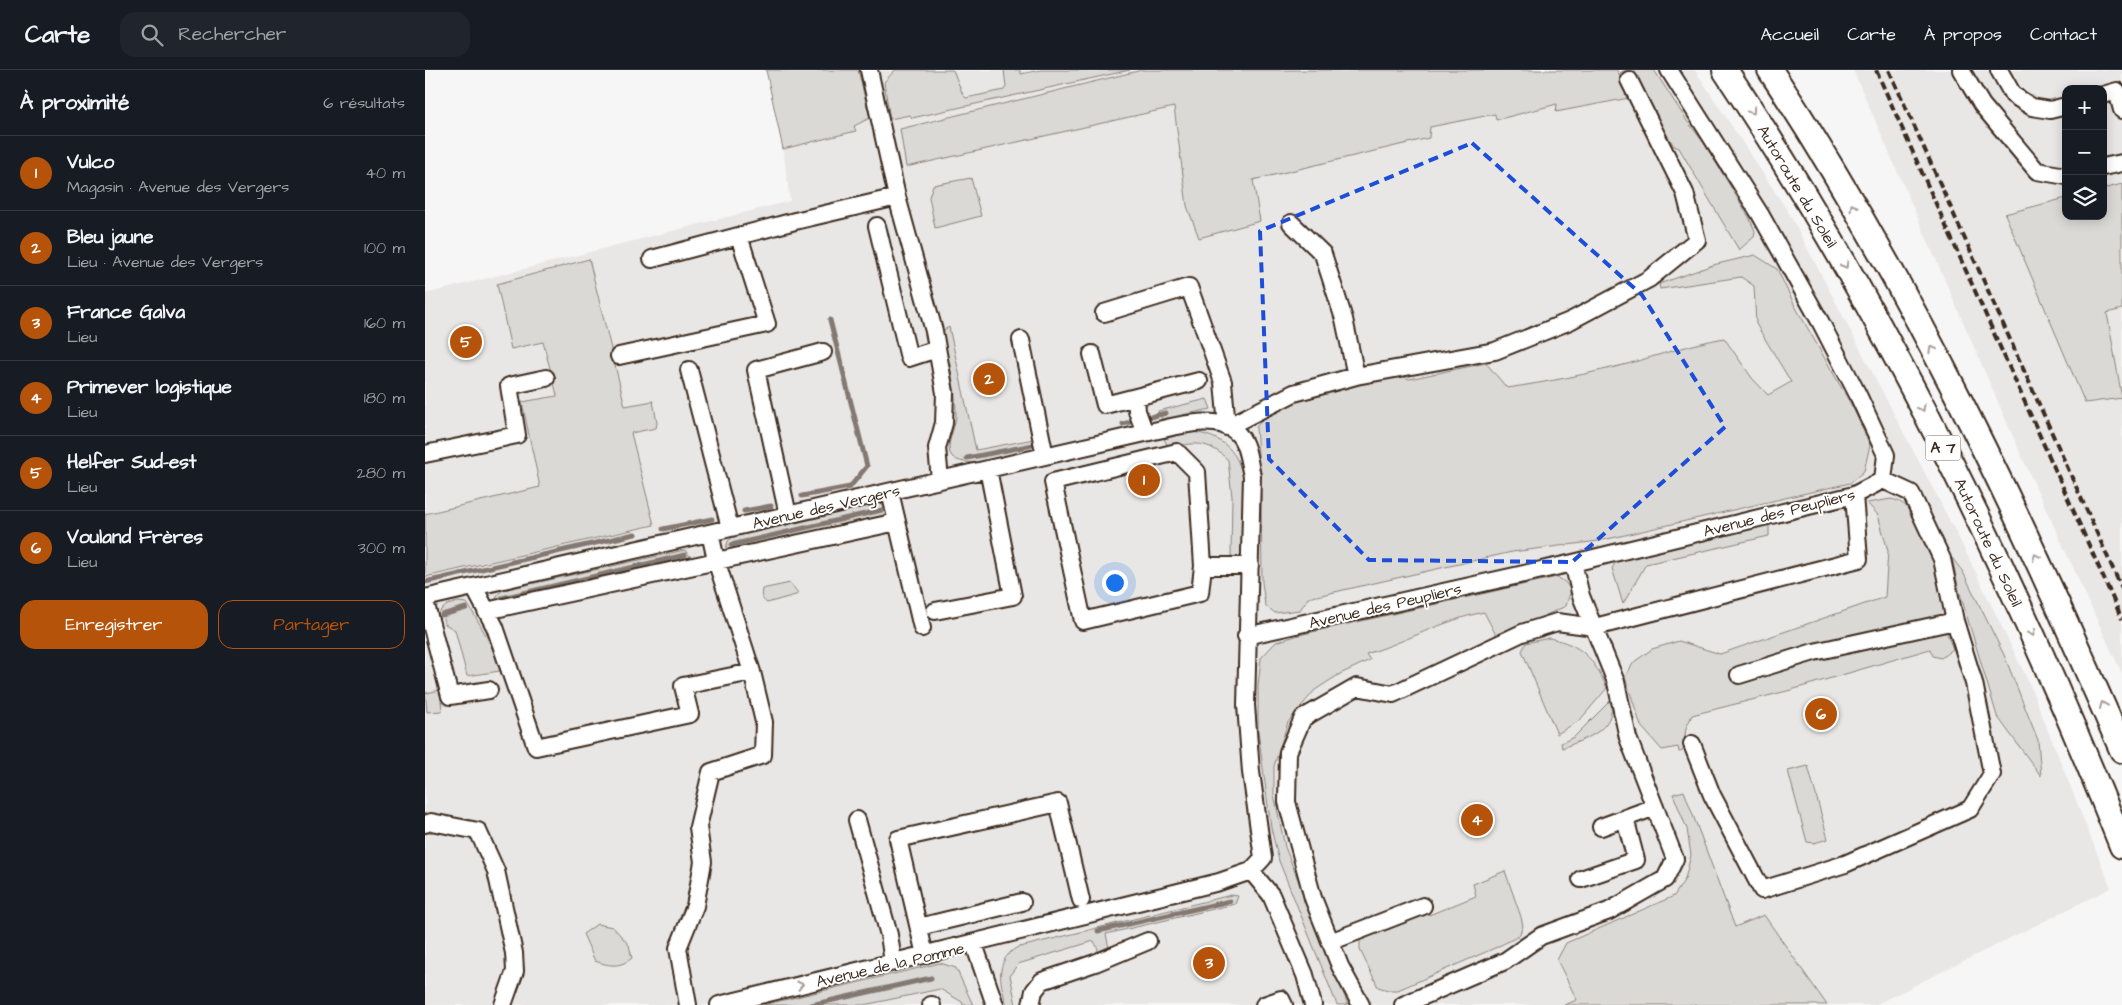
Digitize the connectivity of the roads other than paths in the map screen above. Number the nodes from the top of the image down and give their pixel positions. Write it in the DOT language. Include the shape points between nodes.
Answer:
graph roads {
  1 [pos="869,70"];
  2 [pos="1669,70"];
  3 [pos="1725,70"];
  4 [pos="1770,70"];
  5 [pos="1961,70"];
  6 [pos="1999,70"];
  7 [pos="1629,80"];
  8 [pos="2114,92"];
  9 [pos="2062,107"];
  10 [pos="2122,110"];
  11 [pos="2122,163"];
  12 [pos="2107,166"];
  13 [pos="2062,175"];
  14 [pos="897,197"];
  15 [pos="1291,223"];
  16 [pos="877,226"];
  17 [pos="739,236"];
  18 [pos="653,259"];
  19 [pos="1104,312"];
  20 [pos="1021,340"];
  21 [pos="937,349"];
  22 [pos="823,352"];
  23 [pos="1092,354"];
  24 [pos="619,356"];
  25 [pos="689,370"];
  26 [pos="1356,376"];
  27 [pos="546,378"];
  28 [pos="1199,381"];
  29 [pos="1136,397"];
  30 [pos="1227,427"];
  31 [pos="1145,433"];
  32 [pos="425,454"];
  33 [pos="1045,456"];
  34 [pos="988,469"];
  35 [pos="940,480"];
  36 [pos="1883,480"];
  37 [pos="890,492"];
  38 [pos="1854,494"];
  39 [pos="788,515"];
  40 [pos="897,522"];
  41 [pos="730,528"];
  42 [pos="710,533"];
  43 [pos="715,560"];
  44 [pos="1573,563"];
  45 [pos="1203,566"];
  46 [pos="1250,566"];
  47 [pos="474,587"];
  48 [pos="425,600"];
  49 [pos="487,611"];
  50 [pos="935,611"];
  51 [pos="1955,621"];
  52 [pos="1595,627"];
  53 [pos="922,628"];
  54 [pos="429,633"];
  55 [pos="1246,636"];
  56 [pos="752,672"];
  57 [pos="1739,675"];
  58 [pos="489,690"];
  59 [pos="1691,744"];
  60 [pos="2122,750"];
  61 [pos="1655,807"];
  62 [pos="1625,818"];
  63 [pos="857,820"];
  64 [pos="425,824"];
  65 [pos="1601,827"];
  66 [pos="2122,846"];
  67 [pos="1251,871"];
  68 [pos="1581,879"];
  69 [pos="1081,900"];
  70 [pos="1022,902"];
  71 [pos="1423,906"];
  72 [pos="919,927"];
  73 [pos="1148,941"];
  74 [pos="1330,942"];
  75 [pos="974,944"];
  76 [pos="925,955"];
  77 [pos="893,962"];
  78 [pos="503,1005"];
  79 [pos="688,1005"];
  80 [pos="719,1005"];
  81 [pos="995,1005"];
  82 [pos="1031,1005"];
  83 [pos="1264,1005"];
  84 [pos="1284,1005"];
  85 [pos="1313,1005"];
  86 [pos="1361,1005"];
  87 [pos="1403,1005"];
  1 -- 14 [label="street"];
  2 -- 36 [label="street" via="1760,214 1821,323 1886,455"];
  3 -- 66 [label="highway, Autoroute du Soleil / A 7, one-way" via="1779,151 1869,307 1951,463 2030,629"];
  60 -- 4 [label="highway, A 7, one-way" via="2060,605 1982,443 1895,280 1803,120"];
  5 -- 13 [label="street" via="1982,105 2037,171"];
  6 -- 9 [label="street" via="2013,95 2032,107 2050,110"];
  7 -- 26 [label="street" via="1685,194 1697,240 1649,278 1562,324 1495,351"];
  8 -- 10 [label="street"];
  11 -- 12 [label="street"];
  14 -- 17 [label="street"];
  14 -- 21 [label="street"];
  15 -- 26 [label="street" via="1323,254 1344,319"];
  16 -- 21 [label="street" via="909,358"];
  17 -- 18 [label="street"];
  17 -- 24 [label="street" via="767,324"];
  19 -- 30 [label="street" via="1189,287 1223,382"];
  20 -- 33 [label="street"];
  21 -- 35 [label="street" via="945,393 944,423 937,448"];
  22 -- 39 [label="street" via="756,370"];
  23 -- 29 [label="street" via="1105,405"];
  25 -- 41 [label="street"];
  26 -- 30 [label="street" via="1294,393"];
  27 -- 32 [label="street" via="509,386 517,435"];
  28 -- 29 [label="street"];
  29 -- 31 [label="street"];
  30 -- 31 [label="street, Avenue des Vergers" via="1203,421"];
  30 -- 46 [label="street" via="1239,434 1252,476"];
  31 -- 33 [label="street, Avenue des Vergers"];
  33 -- 34 [label="street, Avenue des Vergers"];
  34 -- 35 [label="street, Avenue des Vergers"];
  34 -- 50 [label="street" via="1013,596"];
  35 -- 37 [label="street, Avenue des Vergers"];
  36 -- 38 [label="street, Avenue des Peupliers"];
  36 -- 51 [label="street" via="1911,493 1923,516 1942,559"];
  37 -- 39 [label="street, Avenue des Vergers"];
  37 -- 40 [label="street"];
  38 -- 44 [label="street, Avenue des Peupliers"];
  38 -- 52 [label="street" via="1859,559"];
  39 -- 41 [label="street, Avenue des Vergers"];
  40 -- 43 [label="street"];
  40 -- 53 [label="street"];
  41 -- 42 [label="street, Avenue des Vergers"];
  42 -- 43 [label="street"];
  42 -- 47 [label="street, Avenue des Vergers"];
  43 -- 49 [label="street"];
  43 -- 56 [label="street"];
  44 -- 52 [label="street" via="1581,596"];
  44 -- 55 [label="street, Avenue des Peupliers"];
  45 -- 45 [label="street" via="1197,472 1177,452 1053,482 1083,621 1200,593"];
  45 -- 46 [label="street"];
  46 -- 55 [label="street"];
  47 -- 48 [label="street, Avenue des Vergers"];
  47 -- 49 [label="street"];
  48 -- 54 [label="street"];
  49 -- 56 [label="street" via="536,747 690,714 683,686"];
  51 -- 57 [label="street" via="1814,652"];
  51 -- 59 [label="street" via="1974,683 1992,774 1970,809 1845,864 1762,890 1712,795"];
  52 -- 61 [label="street" via="1616,682 1628,738"];
  52 -- 74 [label="street" via="1557,622 1522,633 1393,694 1357,687 1303,718 1289,752 1287,802 1313,898"];
  54 -- 58 [label="street" via="450,696"];
  55 -- 67 [label="street" via="1246,705 1263,858"];
  56 -- 79 [label="street" via="764,722 763,756 711,772 697,827 703,862 695,906 678,948"];
  61 -- 62 [label="street"];
  61 -- 87 [label="street" via="1675,859 1665,879 1609,911 1541,936 1505,961"];
  62 -- 65 [label="street"];
  62 -- 68 [label="street" via="1637,860"];
  63 -- 77 [label="street" via="889,935"];
  64 -- 78 [label="street" via="431,822 478,831 496,871 515,971"];
  67 -- 75 [label="street, Avenue de la Pomme"];
  67 -- 85 [label="street" via="1271,895 1305,976"];
  69 -- 72 [label="street" via="1058,803 898,839"];
  70 -- 72 [label="street"];
  71 -- 74 [label="street"];
  72 -- 76 [label="street"];
  73 -- 82 [label="street" via="1042,981 1034,991"];
  74 -- 86 [label="street"];
  75 -- 76 [label="street, Avenue de la Pomme"];
  75 -- 81 [label="street"];
  76 -- 77 [label="street, Avenue de la Pomme"];
  80 -- 77 [label="street, Avenue de la Pomme, one-way"];
  83 -- 84 [label="street" via="1281,999"];
}
